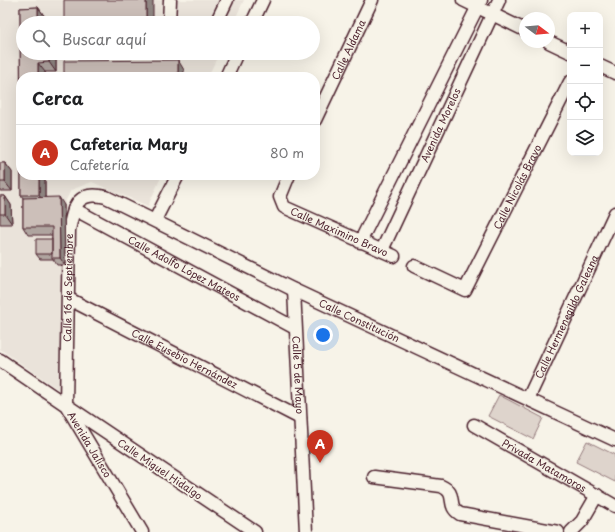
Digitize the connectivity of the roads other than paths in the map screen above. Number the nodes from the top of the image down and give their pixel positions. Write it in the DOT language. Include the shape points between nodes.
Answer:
graph roads {
  1 [pos="170,0"];
  2 [pos="227,0"];
  3 [pos="263,0"];
  4 [pos="372,0"];
  5 [pos="463,0"];
  6 [pos="499,0"];
  7 [pos="479,4"];
  8 [pos="492,14"];
  9 [pos="169,16"];
  10 [pos="219,16"];
  11 [pos="255,16"];
  12 [pos="519,27"];
  13 [pos="555,45"];
  14 [pos="567,51"];
  15 [pos="234,60"];
  16 [pos="603,67"];
  17 [pos="228,72"];
  18 [pos="615,73"];
  19 [pos="569,84"];
  20 [pos="320,109"];
  21 [pos="175,180"];
  22 [pos="287,180"];
  23 [pos="74,209"];
  24 [pos="615,213"];
  25 [pos="155,220"];
  26 [pos="360,242"];
  27 [pos="382,250"];
  28 [pos="394,256"];
  29 [pos="414,266"];
  30 [pos="294,290"];
  31 [pos="69,299"];
  32 [pos="295,328"];
  33 [pos="0,360"];
  34 [pos="528,399"];
  35 [pos="66,406"];
  36 [pos="300,418"];
  37 [pos="474,425"];
  38 [pos="614,438"];
  39 [pos="374,477"];
  40 [pos="597,496"];
  41 [pos="615,506"];
  42 [pos="142,532"];
  43 [pos="255,532"];
  44 [pos="306,532"];
  45 [pos="558,532"];
  46 [pos="571,532"];
  1 -- 9 [label="street"];
  2 -- 10 [label="street"];
  3 -- 11 [label="street"];
  4 -- 20 [label="street, Calle Aldama"];
  5 -- 7 [label="street"];
  6 -- 8 [label="street, Avenida Morelos"];
  7 -- 8 [label="street"];
  7 -- 26 [label="street, Avenida Morelos"];
  8 -- 12 [label="street"];
  8 -- 27 [label="street, Avenida Morelos"];
  13 -- 14 [label="street"];
  15 -- 17 [label="street"];
  16 -- 18 [label="street"];
  19 -- 29 [label="street, Calle Nicolás Bravo" via="465,290"];
  21 -- 25 [label="street"];
  22 -- 26 [label="street, Calle Maximino Bravo" via="280,197 284,206"];
  23 -- 25 [label="street, Calle Constitución" via="81,198 92,193"];
  23 -- 31 [label="street, Calle 16 de Septiembre" via="69,230"];
  23 -- 32 [label="street, Calle Adolfo López Mateos"];
  24 -- 34 [label="street, Calle Hermenegildo Galeana"];
  25 -- 30 [label="street, Calle Constitución"];
  26 -- 27 [label="street, Calle Maximino Bravo"];
  27 -- 28 [label="street, Calle Maximino Bravo"];
  30 -- 32 [label="street, Calle 5 de Mayo"];
  30 -- 34 [label="street, Calle Constitución"];
  31 -- 35 [label="street, Calle 16 de Septiembre"];
  31 -- 36 [label="street, Calle Eusebio Hernández"];
  32 -- 36 [label="street, Calle 5 de Mayo"];
  33 -- 35 [label="street, Avenida Jalisco"];
  34 -- 38 [label="street, Calle Constitución"];
  35 -- 42 [label="street, Avenida Jalisco"];
  35 -- 43 [label="street, Calle Miguel Hidalgo"];
  36 -- 44 [label="street, Calle 5 de Mayo"];
  37 -- 40 [label="street, Privada Matamoros"];
  39 -- 45 [label="street" via="448,489 452,494 451,504 460,514"];
  40 -- 41 [label="street, Privada Matamoros"];
  40 -- 46 [label="street" via="582,522"];
}
